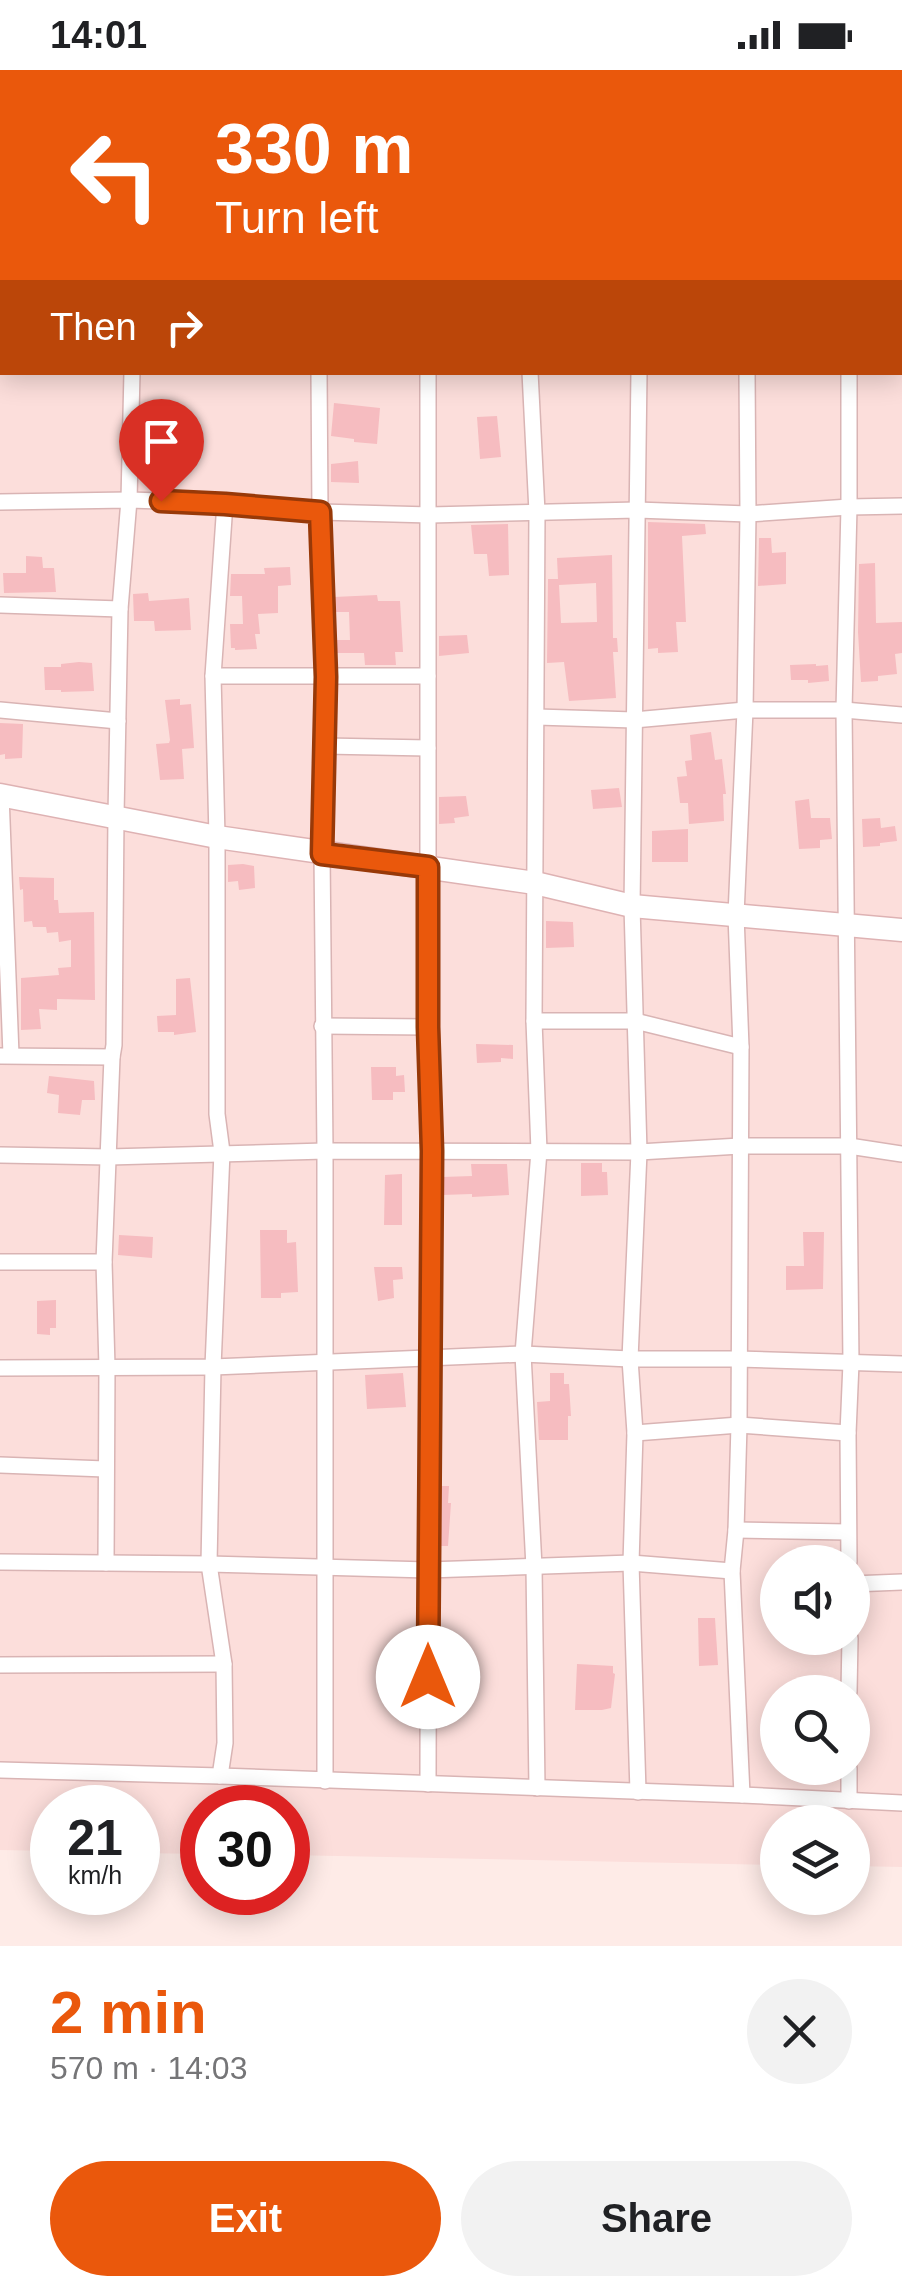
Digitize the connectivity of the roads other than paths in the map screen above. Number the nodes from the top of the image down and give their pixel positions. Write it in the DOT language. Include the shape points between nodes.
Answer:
graph roads {
  1 [pos="132,375"];
  2 [pos="319,375"];
  3 [pos="428,375"];
  4 [pos="530,375"];
  5 [pos="639,375"];
  6 [pos="748,375"];
  7 [pos="849,375"];
  8 [pos="129,500"];
  9 [pos="0,502"];
  10 [pos="225,504"];
  11 [pos="902,506"];
  12 [pos="849,507"];
  13 [pos="636,510"];
  14 [pos="320,512"];
  15 [pos="537,512"];
  16 [pos="748,514"];
  17 [pos="430,515"];
  18 [pos="0,606"];
  19 [pos="120,609"];
  20 [pos="213,676"];
  21 [pos="428,676"];
  22 [pos="326,677"];
  23 [pos="0,710"];
  24 [pos="745,710"];
  25 [pos="844,710"];
  26 [pos="902,715"];
  27 [pos="537,717"];
  28 [pos="634,720"];
  29 [pos="118,721"];
  30 [pos="324,746"];
  31 [pos="428,748"];
  32 [pos="0,795"];
  33 [pos="116,816"];
  34 [pos="217,837"];
  35 [pos="322,854"];
  36 [pos="428,867"];
  37 [pos="535,883"];
  38 [pos="632,906"];
  39 [pos="736,915"];
  40 [pos="846,925"];
  41 [pos="902,930"];
  42 [pos="635,1021"];
  43 [pos="534,1022"];
  44 [pos="322,1026"];
  45 [pos="428,1027"];
  46 [pos="741,1047"];
  47 [pos="6,1056"];
  48 [pos="112,1057"];
  49 [pos="740,1146"];
  50 [pos="850,1146"];
  51 [pos="324,1151"];
  52 [pos="432,1151"];
  53 [pos="539,1151"];
  54 [pos="222,1152"];
  55 [pos="638,1152"];
  56 [pos="902,1154"];
  57 [pos="0,1155"];
  58 [pos="108,1157"];
  59 [pos="0,1262"];
  60 [pos="104,1262"];
  61 [pos="523,1354"];
  62 [pos="428,1358"];
  63 [pos="630,1359"];
  64 [pos="738,1359"];
  65 [pos="323,1362"];
  66 [pos="851,1363"];
  67 [pos="902,1364"];
  68 [pos="107,1367"];
  69 [pos="213,1367"];
  70 [pos="0,1368"];
  71 [pos="739,1425"];
  72 [pos="635,1433"];
  73 [pos="848,1433"];
  74 [pos="0,1466"];
  75 [pos="105,1469"];
  76 [pos="736,1530"];
  77 [pos="848,1532"];
  78 [pos="848,1545"];
  79 [pos="0,1562"];
  80 [pos="106,1562"];
  81 [pos="632,1563"];
  82 [pos="209,1564"];
  83 [pos="534,1567"];
  84 [pos="324,1568"];
  85 [pos="428,1570"];
  86 [pos="732,1571"];
  87 [pos="902,1582"];
  88 [pos="870,1583"];
  89 [pos="0,1664"];
  90 [pos="224,1664"];
  91 [pos="0,1770"];
  92 [pos="220,1776"];
  93 [pos="325,1781"];
  94 [pos="428,1784"];
  95 [pos="849,1785"];
  96 [pos="537,1788"];
  97 [pos="638,1792"];
  98 [pos="742,1794"];
  99 [pos="849,1801"];
  100 [pos="902,1803"];
  1 -- 8 [label="street"];
  2 -- 14 [label="street"];
  3 -- 17 [label="street"];
  4 -- 15 [label="street"];
  5 -- 13 [label="street"];
  6 -- 16 [label="street"];
  7 -- 12 [label="street"];
  8 -- 9 [label="street"];
  8 -- 10 [label="street"];
  8 -- 19 [label="street"];
  10 -- 14 [label="street"];
  10 -- 20 [label="street"];
  11 -- 12 [label="street"];
  12 -- 16 [label="street"];
  12 -- 25 [label="street"];
  13 -- 15 [label="street"];
  13 -- 16 [label="street"];
  13 -- 28 [label="street"];
  14 -- 17 [label="street"];
  14 -- 22 [label="street"];
  15 -- 17 [label="street"];
  15 -- 27 [label="street"];
  16 -- 24 [label="street"];
  17 -- 21 [label="street"];
  18 -- 19 [label="street"];
  19 -- 29 [label="street"];
  20 -- 22 [label="street"];
  20 -- 34 [label="street"];
  21 -- 22 [label="street"];
  21 -- 31 [label="street"];
  22 -- 30 [label="street"];
  23 -- 29 [label="street"];
  24 -- 25 [label="street"];
  24 -- 28 [label="street"];
  24 -- 39 [label="street"];
  25 -- 26 [label="street"];
  25 -- 40 [label="street"];
  27 -- 28 [label="street"];
  27 -- 37 [label="street"];
  28 -- 38 [label="street"];
  29 -- 33 [label="street"];
  30 -- 31 [label="street"];
  30 -- 35 [label="street"];
  31 -- 36 [label="street"];
  32 -- 33 [label="street"];
  32 -- 47 [label="street"];
  33 -- 34 [label="street"];
  33 -- 48 [label="street"];
  34 -- 35 [label="street"];
  34 -- 54 [label="street"];
  35 -- 36 [label="street"];
  35 -- 44 [label="street"];
  36 -- 37 [label="street"];
  36 -- 45 [label="street"];
  37 -- 38 [label="street"];
  37 -- 43 [label="street"];
  38 -- 39 [label="street"];
  38 -- 42 [label="street"];
  39 -- 40 [label="street"];
  39 -- 46 [label="street"];
  40 -- 41 [label="street"];
  40 -- 50 [label="street"];
  42 -- 43 [label="street"];
  42 -- 46 [label="street"];
  42 -- 55 [label="street"];
  43 -- 53 [label="street"];
  44 -- 45 [label="street"];
  44 -- 51 [label="street"];
  45 -- 52 [label="street"];
  46 -- 49 [label="street"];
  47 -- 48 [label="street"];
  48 -- 58 [label="street"];
  49 -- 50 [label="street"];
  49 -- 55 [label="street"];
  49 -- 64 [label="street"];
  50 -- 56 [label="street"];
  50 -- 66 [label="street"];
  51 -- 52 [label="street"];
  51 -- 54 [label="street"];
  51 -- 65 [label="street"];
  52 -- 53 [label="street"];
  52 -- 62 [label="street"];
  53 -- 55 [label="street"];
  53 -- 61 [label="street"];
  54 -- 58 [label="street"];
  54 -- 69 [label="street"];
  55 -- 63 [label="street"];
  57 -- 58 [label="street"];
  58 -- 60 [label="street"];
  59 -- 60 [label="street"];
  60 -- 68 [label="street"];
  61 -- 62 [label="street"];
  61 -- 63 [label="street"];
  61 -- 83 [label="street"];
  62 -- 65 [label="street"];
  62 -- 85 [label="street"];
  63 -- 64 [label="street"];
  63 -- 72 [label="street"];
  64 -- 66 [label="street"];
  64 -- 71 [label="street"];
  65 -- 69 [label="street"];
  65 -- 84 [label="street"];
  66 -- 67 [label="street"];
  66 -- 73 [label="street"];
  68 -- 69 [label="street"];
  68 -- 70 [label="street"];
  68 -- 75 [label="street"];
  69 -- 82 [label="street"];
  71 -- 72 [label="street"];
  71 -- 73 [label="street"];
  71 -- 76 [label="street"];
  72 -- 81 [label="street"];
  73 -- 77 [label="street"];
  74 -- 75 [label="street"];
  75 -- 80 [label="street"];
  76 -- 77 [label="street"];
  76 -- 86 [label="street"];
  77 -- 78 [label="street"];
  79 -- 80 [label="street"];
  80 -- 82 [label="street"];
  81 -- 83 [label="street"];
  81 -- 86 [label="street"];
  81 -- 97 [label="street"];
  82 -- 84 [label="street"];
  82 -- 90 [label="street"];
  83 -- 85 [label="street"];
  83 -- 96 [label="street"];
  84 -- 85 [label="street"];
  84 -- 93 [label="street"];
  85 -- 94 [label="street"];
  86 -- 98 [label="street"];
  87 -- 88 [label="street"];
  89 -- 90 [label="street"];
  90 -- 92 [label="street"];
  91 -- 92 [label="street"];
  92 -- 93 [label="street"];
  93 -- 94 [label="street"];
  94 -- 96 [label="street"];
  95 -- 99 [label="street"];
  96 -- 97 [label="street"];
  97 -- 98 [label="street"];
  98 -- 99 [label="street"];
  99 -- 100 [label="street"];
}
